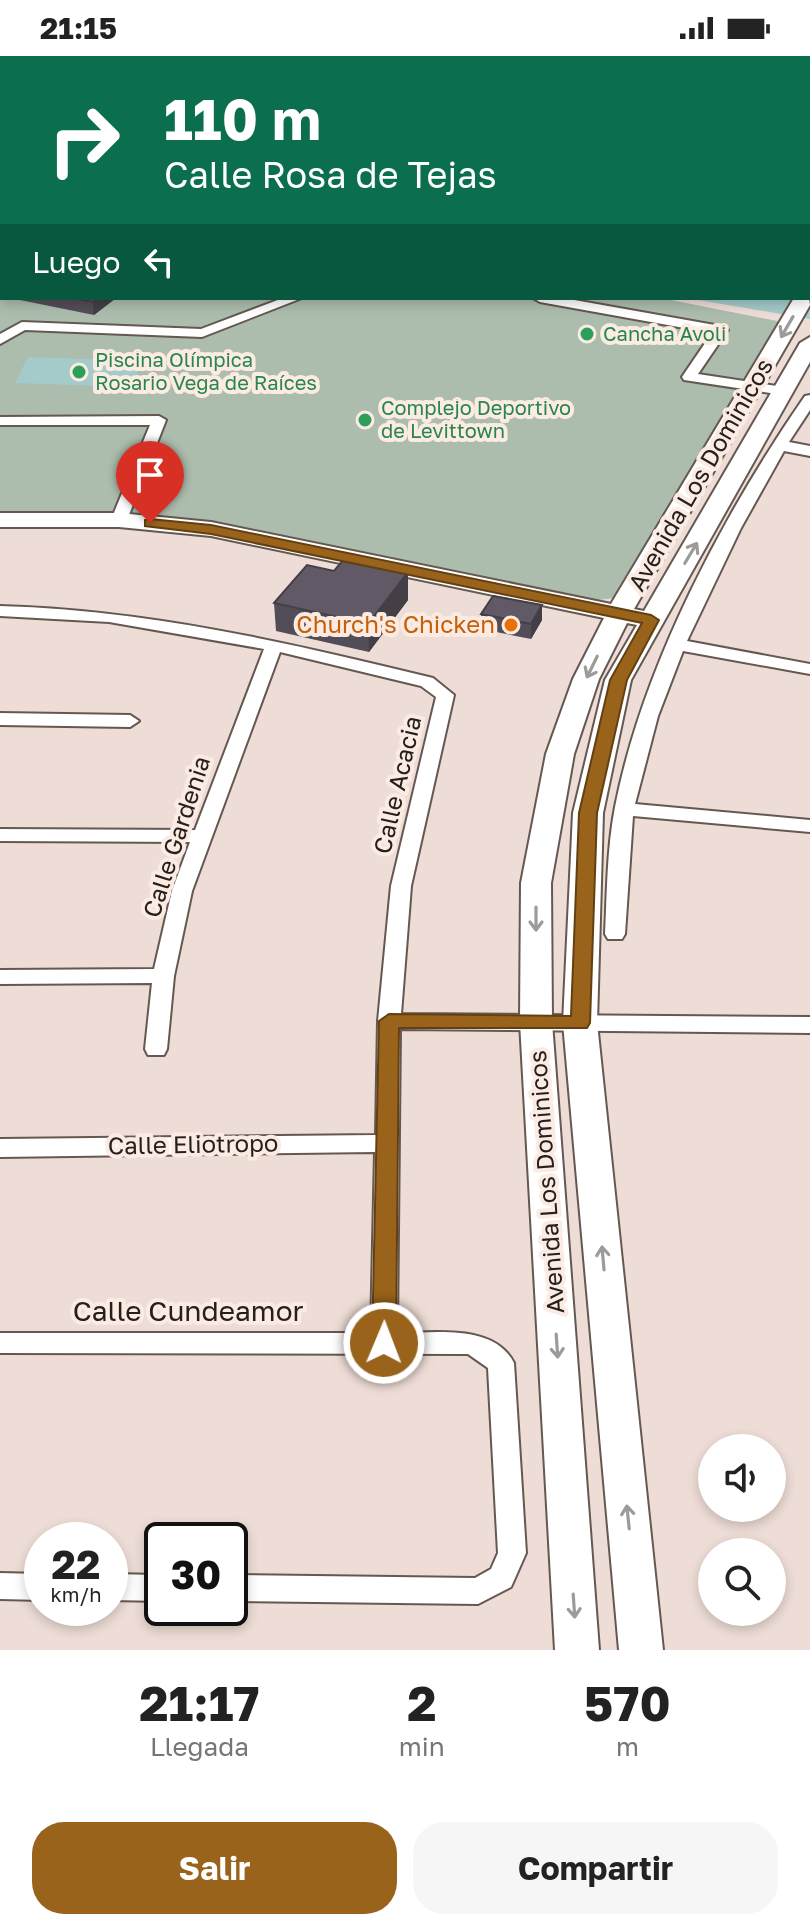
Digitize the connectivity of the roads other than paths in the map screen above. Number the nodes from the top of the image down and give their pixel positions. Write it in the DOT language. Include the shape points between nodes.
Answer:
graph roads {
  1 [pos="290,300"];
  2 [pos="551,300"];
  3 [pos="804,300"];
  4 [pos="0,340"];
  5 [pos="794,353"];
  6 [pos="768,389"];
  7 [pos="810,399"];
  8 [pos="0,421"];
  9 [pos="778,445"];
  10 [pos="810,451"];
  11 [pos="0,520"];
  12 [pos="119,520"];
  13 [pos="0,611"];
  14 [pos="619,613"];
  15 [pos="651,620"];
  16 [pos="675,644"];
  17 [pos="273,647"];
  18 [pos="810,669"];
  19 [pos="0,719"];
  20 [pos="130,721"];
  21 [pos="624,809"];
  22 [pos="810,826"];
  23 [pos="0,835"];
  24 [pos="201,836"];
  25 [pos="615,934"];
  26 [pos="163,976"];
  27 [pos="0,977"];
  28 [pos="389,1021"];
  29 [pos="536,1022"];
  30 [pos="580,1023"];
  31 [pos="810,1025"];
  32 [pos="156,1049"];
  33 [pos="387,1143"];
  34 [pos="0,1148"];
  35 [pos="0,1343"];
  36 [pos="384,1343"];
  37 [pos="0,1586"];
  38 [pos="24,1587"];
  39 [pos="248,1588"];
  40 [pos="577,1650"];
  41 [pos="641,1650"];
  1 -- 4 [label="street" via="202,333 22,326"];
  2 -- 6 [label="street" via="721,330 689,377"];
  3 -- 5 [label="street, Avenida Los Dominicos, one-way"];
  5 -- 6 [label="street, Avenida Los Dominicos"];
  6 -- 14 [label="street, Avenida Los Dominicos"];
  15 -- 6 [label="street, Avenida Los Dominicos, one-way"];
  7 -- 9 [label="street"];
  8 -- 12 [label="street" via="159,420"];
  9 -- 10 [label="street"];
  9 -- 16 [label="street"];
  11 -- 12 [label="street"];
  12 -- 14 [label="street" via="211,529"];
  13 -- 17 [label="street, Calle Acacia" via="58,610 150,620"];
  14 -- 15 [label="street"];
  14 -- 29 [label="street, Avenida Los Dominicos, one-way" via="586,679 560,754 536,883"];
  15 -- 30 [label="street, Avenida Los Dominicos" via="618,680 588,813"];
  16 -- 18 [label="street"];
  16 -- 21 [label="street" via="645,720"];
  17 -- 24 [label="street, Calle Gardenia"];
  17 -- 28 [label="street, Calle Acacia" via="427,682 445,695 401,886"];
  19 -- 20 [label="street"];
  21 -- 22 [label="street"];
  21 -- 25 [label="street"];
  23 -- 24 [label="street"];
  24 -- 26 [label="street, Calle Gardenia"];
  26 -- 27 [label="street"];
  26 -- 32 [label="street, Calle Gardenia"];
  28 -- 29 [label="street"];
  28 -- 33 [label="street, Calle Acacia"];
  29 -- 30 [label="street"];
  29 -- 40 [label="street, Avenida Los Dominicos, one-way"];
  30 -- 31 [label="street"];
  41 -- 30 [label="street, Avenida Los Dominicos, one-way"];
  33 -- 34 [label="street, Calle Eliotropo"];
  33 -- 36 [label="street, Calle Acacia"];
  35 -- 36 [label="street, Calle Cundeamor"];
  36 -- 39 [label="street, Calle Cundeamor" via="472,1344 501,1363 512,1553 501,1578 478,1591"];
  37 -- 38 [label="street"];
}
